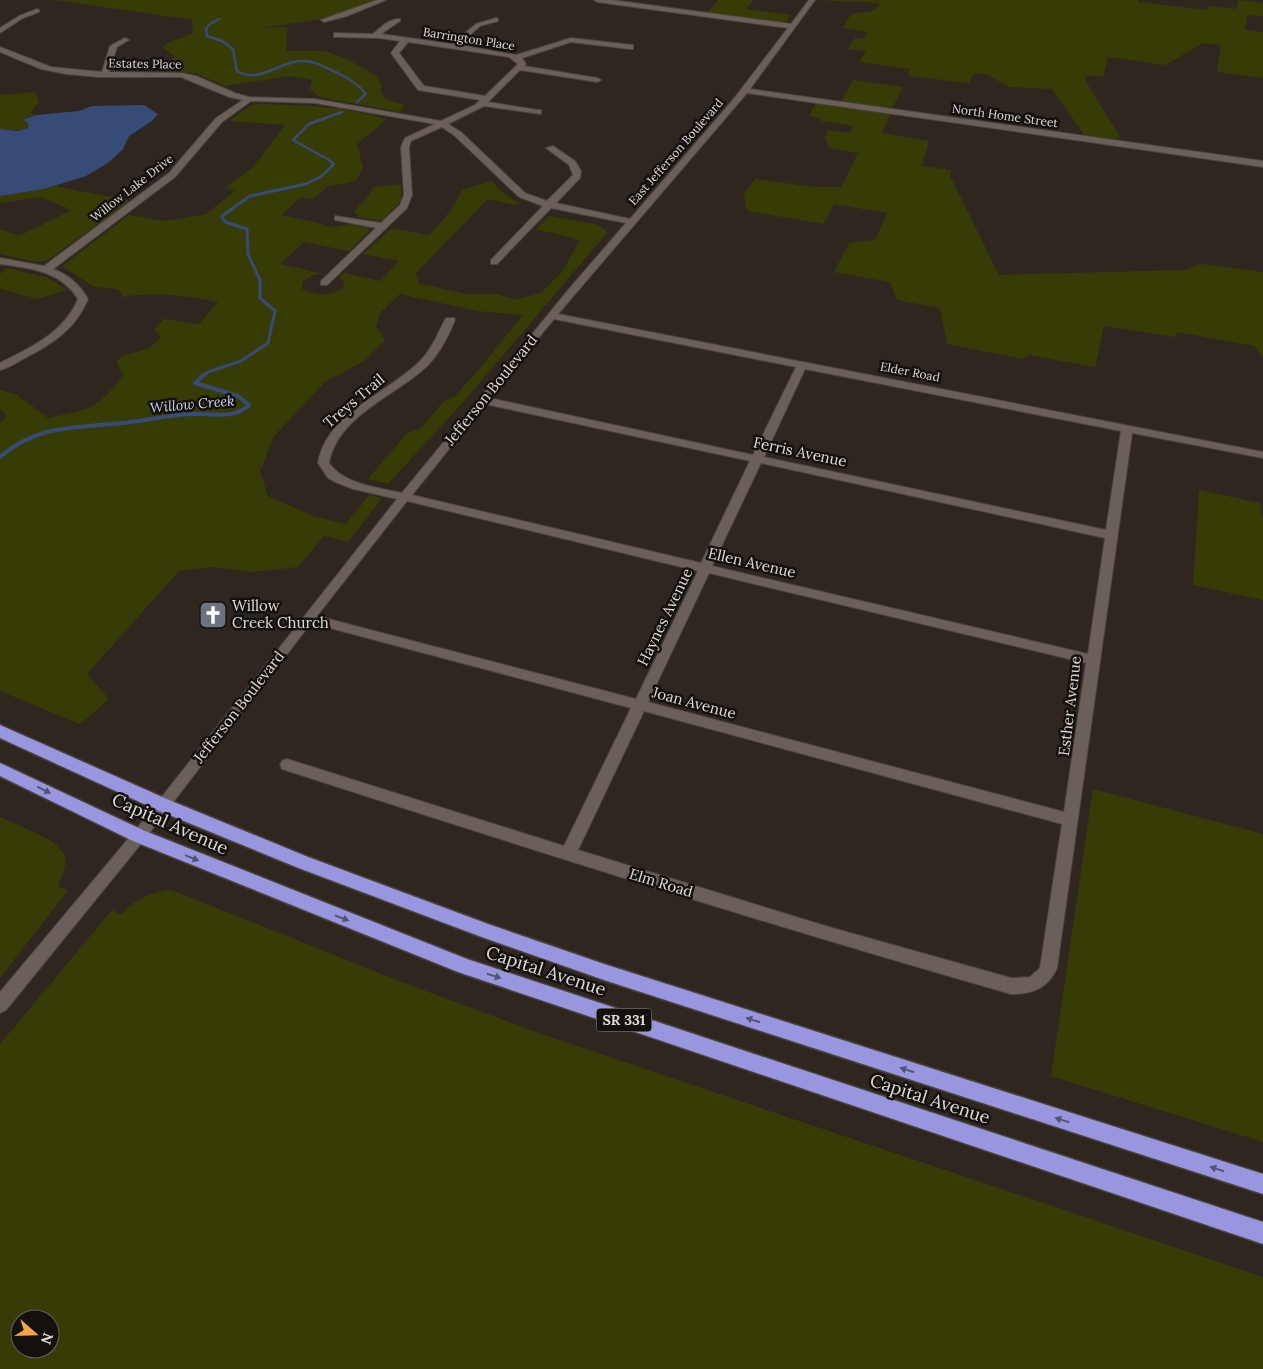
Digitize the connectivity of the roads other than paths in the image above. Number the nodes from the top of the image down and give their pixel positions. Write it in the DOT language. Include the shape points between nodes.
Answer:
graph roads {
  1 [pos="383,0"];
  2 [pos="597,0"];
  3 [pos="812,0"];
  4 [pos="37,12"];
  5 [pos="324,20"];
  6 [pos="398,20"];
  7 [pos="496,20"];
  8 [pos="792,26"];
  9 [pos="0,31"];
  10 [pos="337,35"];
  11 [pos="375,36"];
  12 [pos="124,40"];
  13 [pos="406,40"];
  14 [pos="453,47"];
  15 [pos="630,47"];
  16 [pos="0,50"];
  17 [pos="516,57"];
  18 [pos="520,68"];
  19 [pos="105,74"];
  20 [pos="597,80"];
  21 [pos="744,90"];
  22 [pos="249,99"];
  23 [pos="485,101"];
  24 [pos="538,112"];
  25 [pos="438,126"];
  26 [pos="550,148"];
  27 [pos="1263,164"];
  28 [pos="547,207"];
  29 [pos="338,218"];
  30 [pos="630,225"];
  31 [pos="382,226"];
  32 [pos="0,260"];
  33 [pos="494,262"];
  34 [pos="46,269"];
  35 [pos="324,283"];
  36 [pos="552,316"];
  37 [pos="450,320"];
  38 [pos="802,364"];
  39 [pos="0,367"];
  40 [pos="482,400"];
  41 [pos="1127,429"];
  42 [pos="1263,455"];
  43 [pos="757,459"];
  44 [pos="405,497"];
  45 [pos="1111,535"];
  46 [pos="706,569"];
  47 [pos="308,618"];
  48 [pos="1093,660"];
  49 [pos="641,705"];
  50 [pos="0,731"];
  51 [pos="287,764"];
  52 [pos="0,769"];
  53 [pos="162,805"];
  54 [pos="1071,820"];
  55 [pos="139,836"];
  56 [pos="568,855"];
  57 [pos="1038,983"];
  58 [pos="0,1005"];
  59 [pos="1263,1184"];
  60 [pos="1263,1233"];
  1 -- 5 [label="street"];
  2 -- 8 [label="street"];
  3 -- 8 [label="street, East Jefferson Boulevard"];
  4 -- 9 [label="street" via="21,17"];
  6 -- 11 [label="street"];
  7 -- 14 [label="street" via="478,25"];
  8 -- 21 [label="street, East Jefferson Boulevard"];
  10 -- 11 [label="street, Barrington Place"];
  11 -- 13 [label="street, Barrington Place"];
  12 -- 19 [label="street" via="114,46"];
  13 -- 14 [label="street, Barrington Place"];
  13 -- 23 [label="street" via="395,53 419,86 429,91"];
  14 -- 17 [label="street, Barrington Place"];
  15 -- 17 [label="street" via="571,40"];
  16 -- 19 [label="street, Estates Place" via="51,69"];
  17 -- 18 [label="street, Barrington Place" via="521,61"];
  18 -- 20 [label="street"];
  18 -- 23 [label="street, Barrington Place"];
  19 -- 22 [label="street, Estates Place" via="186,76"];
  21 -- 27 [label="street, North Home Street"];
  21 -- 30 [label="street, East Jefferson Boulevard"];
  22 -- 25 [label="street, Estates Place" via="316,101"];
  22 -- 34 [label="street, Willow Lake Drive" via="219,120 172,175"];
  23 -- 24 [label="street"];
  23 -- 25 [label="street, Barrington Place"];
  25 -- 28 [label="street, Estates Place" via="511,195 524,203"];
  25 -- 31 [label="street, Barrington Place" via="405,144 408,199"];
  26 -- 28 [label="street" via="573,164 577,173"];
  28 -- 30 [label="street, Estates Place"];
  28 -- 33 [label="street"];
  29 -- 31 [label="street"];
  30 -- 36 [label="street, East Jefferson Boulevard"];
  31 -- 35 [label="street"];
  32 -- 34 [label="street"];
  34 -- 39 [label="street" via="73,283 83,299 76,316 58,334"];
  36 -- 38 [label="street, Elder Road"];
  36 -- 40 [label="street, Jefferson Boulevard"];
  37 -- 44 [label="street, Treys Trail" via="430,358 356,415 329,442 323,455 323,466 337,478"];
  38 -- 41 [label="street, Elder Road"];
  38 -- 43 [label="street, Haynes Avenue"];
  40 -- 43 [label="street, Ferris Avenue"];
  40 -- 44 [label="street, Jefferson Boulevard"];
  41 -- 42 [label="street, Elder Road"];
  41 -- 45 [label="street, Esther Avenue"];
  43 -- 45 [label="street, Ferris Avenue"];
  43 -- 46 [label="street, Haynes Avenue"];
  44 -- 46 [label="street, Ellen Avenue"];
  44 -- 47 [label="street, Jefferson Boulevard"];
  45 -- 48 [label="street, Esther Avenue"];
  46 -- 48 [label="street, Ellen Avenue"];
  46 -- 49 [label="street, Haynes Avenue"];
  47 -- 49 [label="street, Joan Avenue"];
  47 -- 53 [label="street, Jefferson Boulevard"];
  48 -- 54 [label="street, Esther Avenue"];
  49 -- 54 [label="street, Joan Avenue"];
  49 -- 56 [label="street, Haynes Avenue"];
  50 -- 53 [label="highway, Capital Avenue / SR 331"];
  51 -- 56 [label="street, Elm Road"];
  52 -- 55 [label="highway, Capital Avenue / SR 331, one-way"];
  53 -- 55 [label="street, Jefferson Boulevard"];
  59 -- 53 [label="highway, Capital Avenue / SR 331, one-way" via="485,931"];
  54 -- 57 [label="street, Esther Avenue" via="1049,968"];
  55 -- 58 [label="street, Jefferson Boulevard"];
  55 -- 60 [label="highway, Capital Avenue / SR 331, one-way" via="464,966"];
  56 -- 57 [label="street, Elm Road" via="992,981 1025,987"];
}
